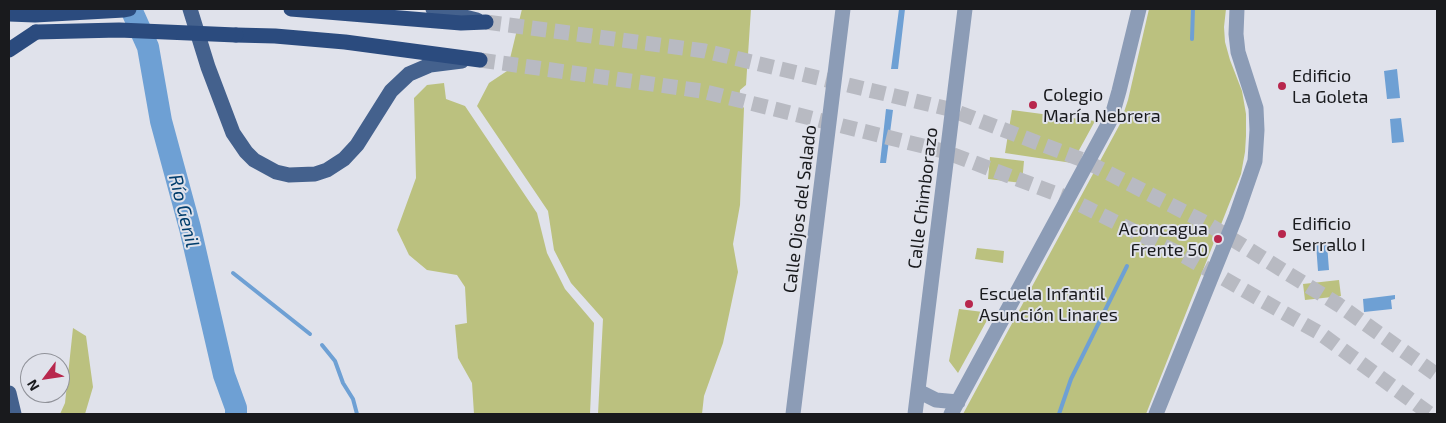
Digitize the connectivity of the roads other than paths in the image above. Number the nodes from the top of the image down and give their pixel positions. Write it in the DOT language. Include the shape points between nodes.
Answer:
graph roads {
  1 [pos="129,9"];
  2 [pos="190,9"];
  3 [pos="290,9"];
  4 [pos="433,9"];
  5 [pos="843,9"];
  6 [pos="964,9"];
  7 [pos="1139,9"];
  8 [pos="1237,9"];
  9 [pos="9,14"];
  10 [pos="486,22"];
  11 [pos="36,32"];
  12 [pos="9,35"];
  13 [pos="9,50"];
  14 [pos="480,60"];
  15 [pos="918,391"];
  16 [pos="9,393"];
  17 [pos="954,408"];
  18 [pos="14,414"];
  19 [pos="793,414"];
  20 [pos="915,414"];
  21 [pos="1156,414"];
  1 -- 9 [label="highway"];
  2 -- 14 [label="main road" via="233,133 254,160 289,175 315,174 344,159 357,145 391,91 409,74 442,63"];
  3 -- 10 [label="highway"];
  4 -- 10 [label="main road"];
  5 -- 19 [label="street, Calle Ojos del Salado"];
  6 -- 15 [label="street, Calle Chimborazo"];
  7 -- 17 [label="street" via="1111,119"];
  8 -- 21 [label="street" via="1236,44 1256,108 1255,162"];
  11 -- 12 [label="highway"];
  11 -- 13 [label="highway"];
  11 -- 14 [label="highway, bridge" via="119,30 275,36"];
  15 -- 17 [label="street"];
  15 -- 20 [label="street, Calle Chimborazo"];
  16 -- 18 [label="main road"];
}
